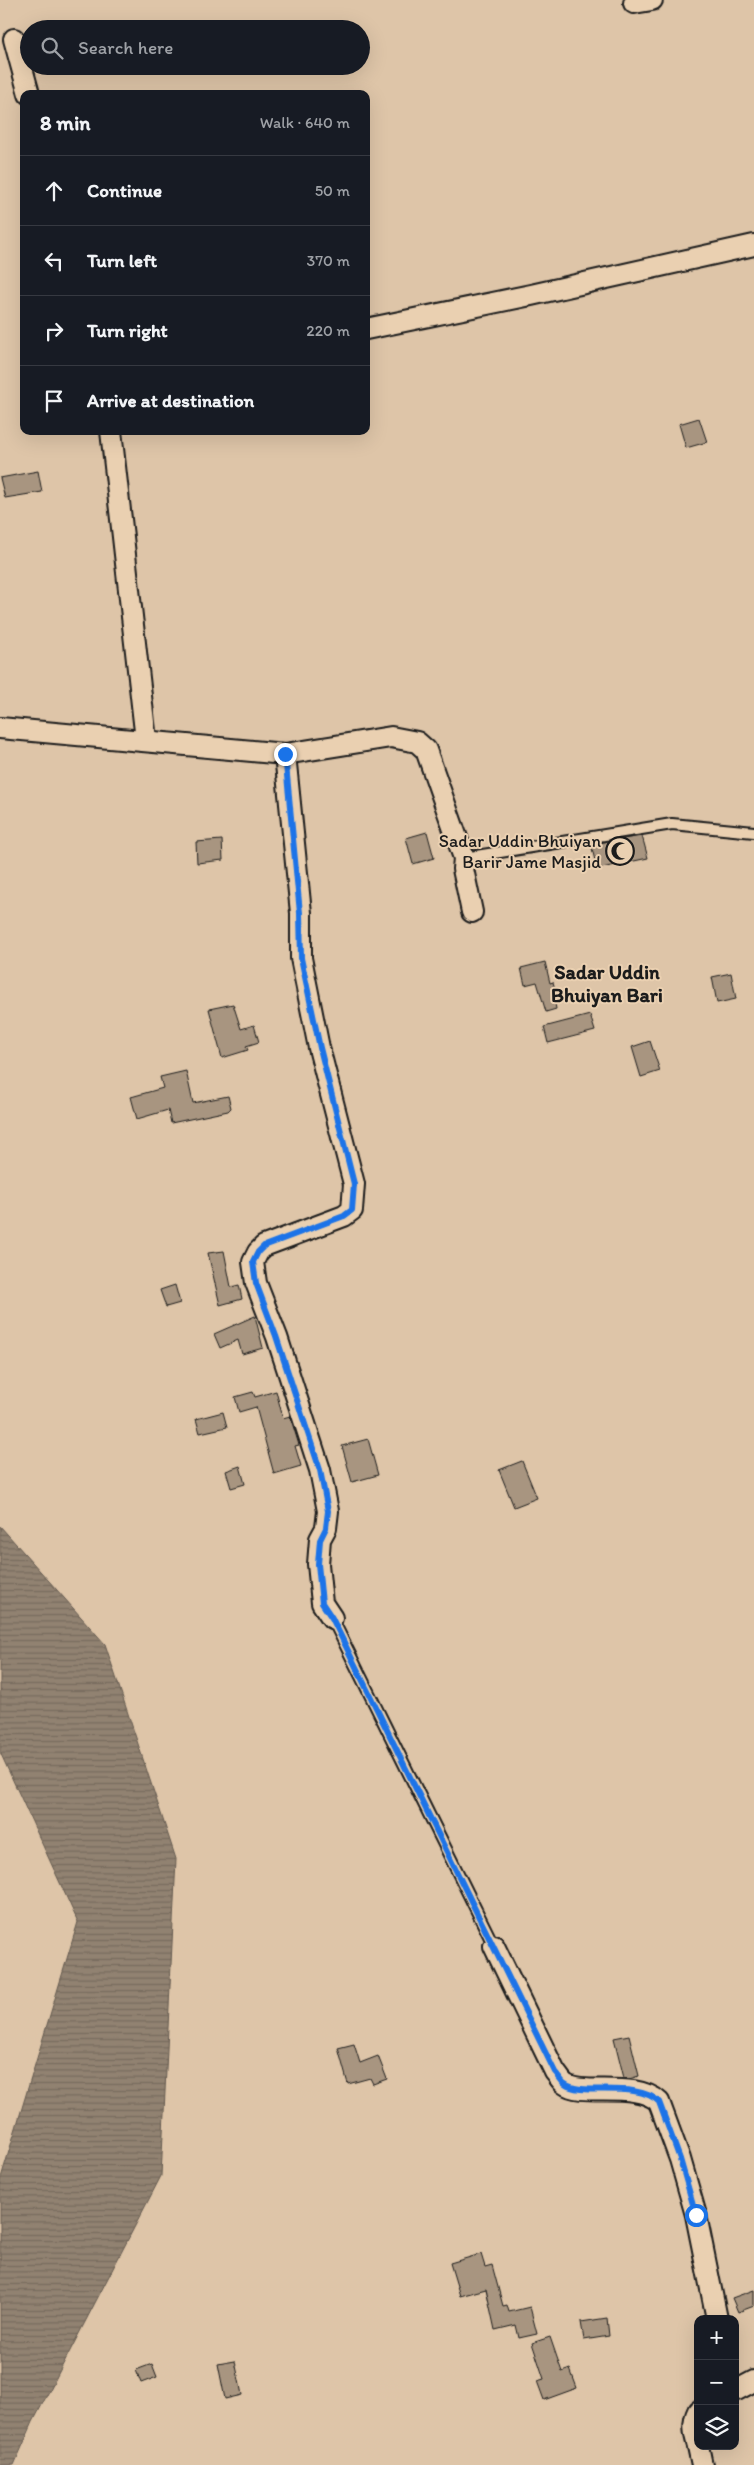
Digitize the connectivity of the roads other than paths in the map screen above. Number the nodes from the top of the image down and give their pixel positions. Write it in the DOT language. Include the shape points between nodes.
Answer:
graph roads {
  1 [pos="14,39"];
  2 [pos="20,63"];
  3 [pos="23,75"];
  4 [pos="27,90"];
  5 [pos="754,245"];
  6 [pos="370,328"];
  7 [pos="111,435"];
  8 [pos="0,728"];
  9 [pos="146,740"];
  10 [pos="285,754"];
  11 [pos="754,832"];
  12 [pos="464,858"];
  13 [pos="472,912"];
  14 [pos="332,1618"];
  15 [pos="494,1946"];
  16 [pos="716,2315"];
  17 [pos="694,2417"];
  18 [pos="694,2434"];
  19 [pos="699,2450"];
  20 [pos="702,2465"];
  1 -- 2 [label="street"];
  3 -- 4 [label="street"];
  5 -- 6 [label="street"];
  7 -- 9 [label="street"];
  8 -- 9 [label="street"];
  9 -- 10 [label="street"];
  10 -- 12 [label="street" via="391,737 417,742 426,750"];
  10 -- 14 [label="street" via="300,913 301,958 354,1184 354,1196 352,1210 344,1216 264,1246 253,1262 256,1283 320,1470 328,1511 318,1564 322,1603"];
  11 -- 12 [label="lane" via="672,824"];
  12 -- 13 [label="street" via="463,869"];
  14 -- 15 [label="lane"];
  15 -- 16 [label="street" via="555,2072 565,2084 576,2088 636,2092 654,2097 659,2102 696,2215"];
  17 -- 18 [label="street"];
  19 -- 20 [label="street"];
}
